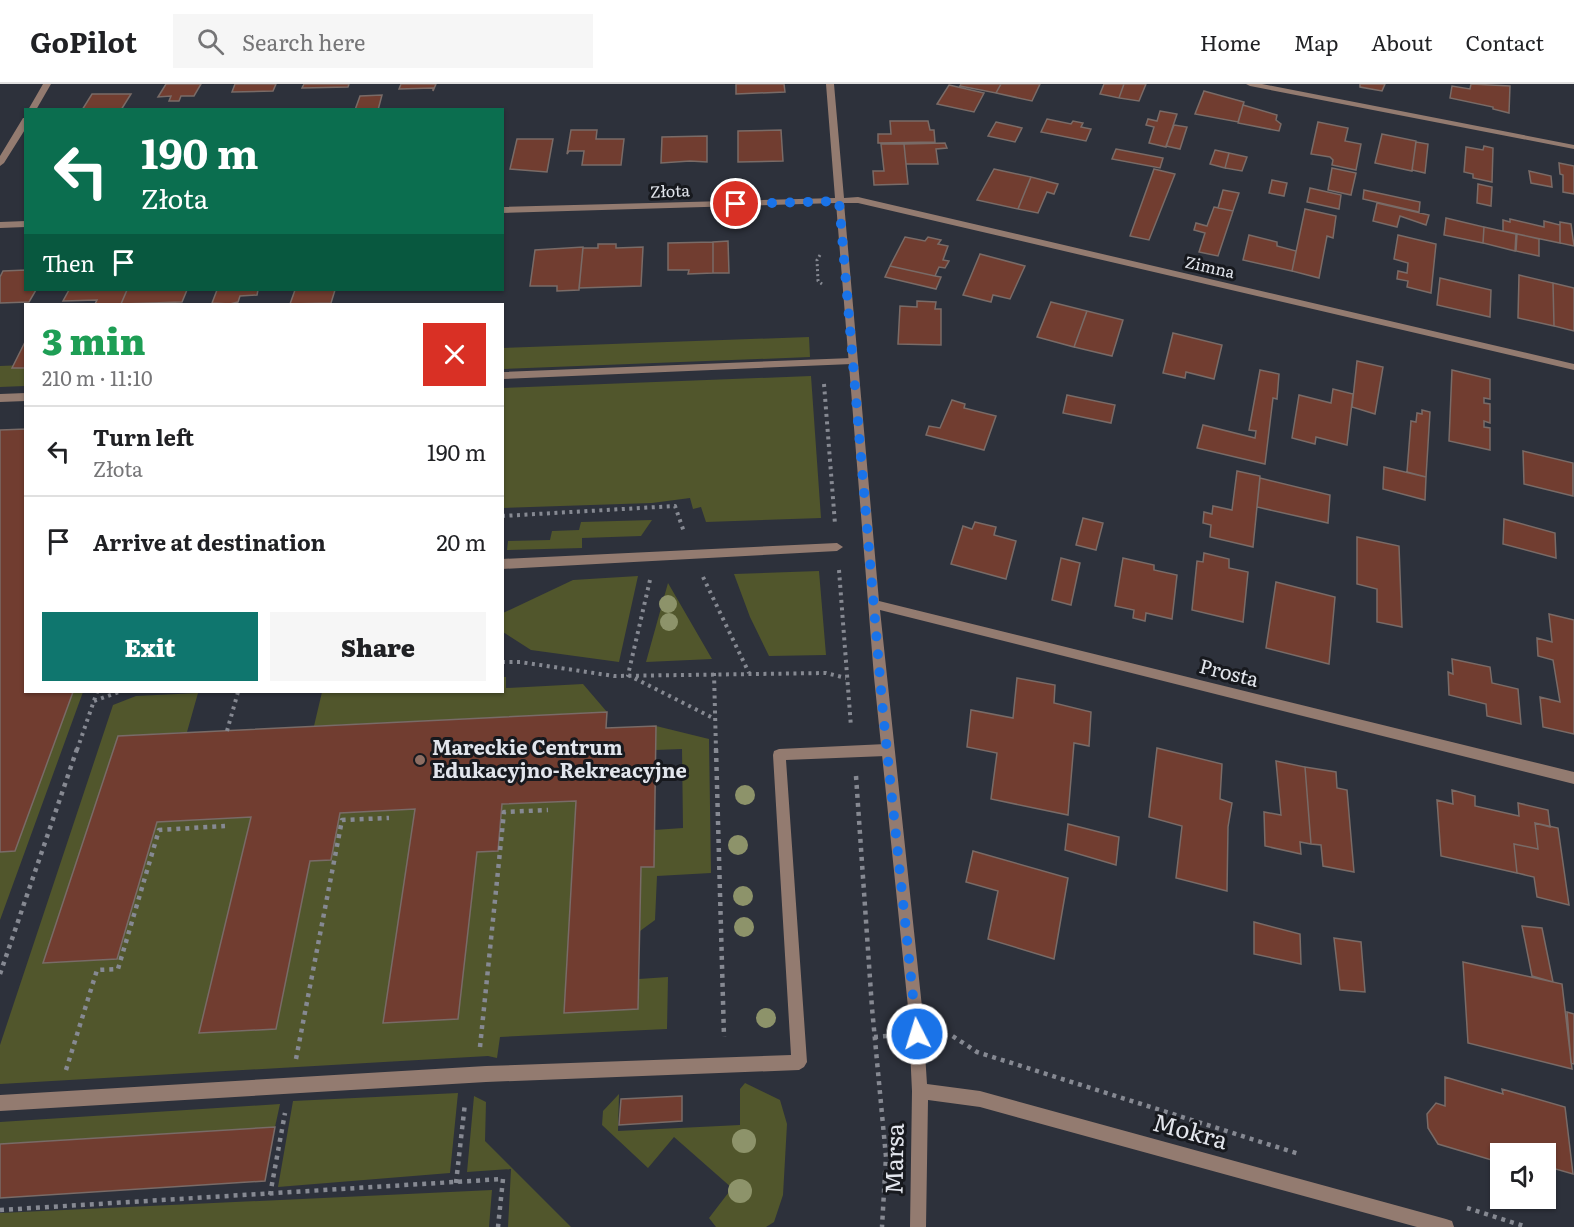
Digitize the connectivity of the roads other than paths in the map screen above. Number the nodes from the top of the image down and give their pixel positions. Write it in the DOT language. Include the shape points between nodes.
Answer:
graph roads {
  1 [pos="47,84"];
  2 [pos="830,84"];
  3 [pos="1250,84"];
  4 [pos="33,108"];
  5 [pos="24,123"];
  6 [pos="1574,147"];
  7 [pos="0,163"];
  8 [pos="839,201"];
  9 [pos="504,210"];
  10 [pos="24,224"];
  11 [pos="0,225"];
  12 [pos="852,361"];
  13 [pos="1574,367"];
  14 [pos="504,376"];
  15 [pos="24,397"];
  16 [pos="0,398"];
  17 [pos="837,547"];
  18 [pos="504,564"];
  19 [pos="874,604"];
  20 [pos="886,750"];
  21 [pos="1574,778"];
  22 [pos="920,1091"];
  23 [pos="0,1102"];
  24 [pos="918,1227"];
  25 [pos="1446,1227"];
  1 -- 4 [label="street"];
  2 -- 8 [label="street, Marsa"];
  3 -- 6 [label="street"];
  5 -- 7 [label="street"];
  8 -- 9 [label="street, Złota"];
  8 -- 12 [label="street, Marsa"];
  8 -- 13 [label="street, Zimna" via="858,200 907,211"];
  10 -- 11 [label="street"];
  12 -- 14 [label="street"];
  12 -- 19 [label="street, Marsa"];
  15 -- 16 [label="street"];
  17 -- 18 [label="street"];
  19 -- 20 [label="street, Marsa"];
  19 -- 21 [label="street, Prosta"];
  20 -- 22 [label="street, Marsa" via="915,1007"];
  20 -- 23 [label="street" via="779,755 799,1062 472,1075"];
  22 -- 24 [label="street, Marsa"];
  22 -- 25 [label="street, Mokra" via="980,1100"];
}
